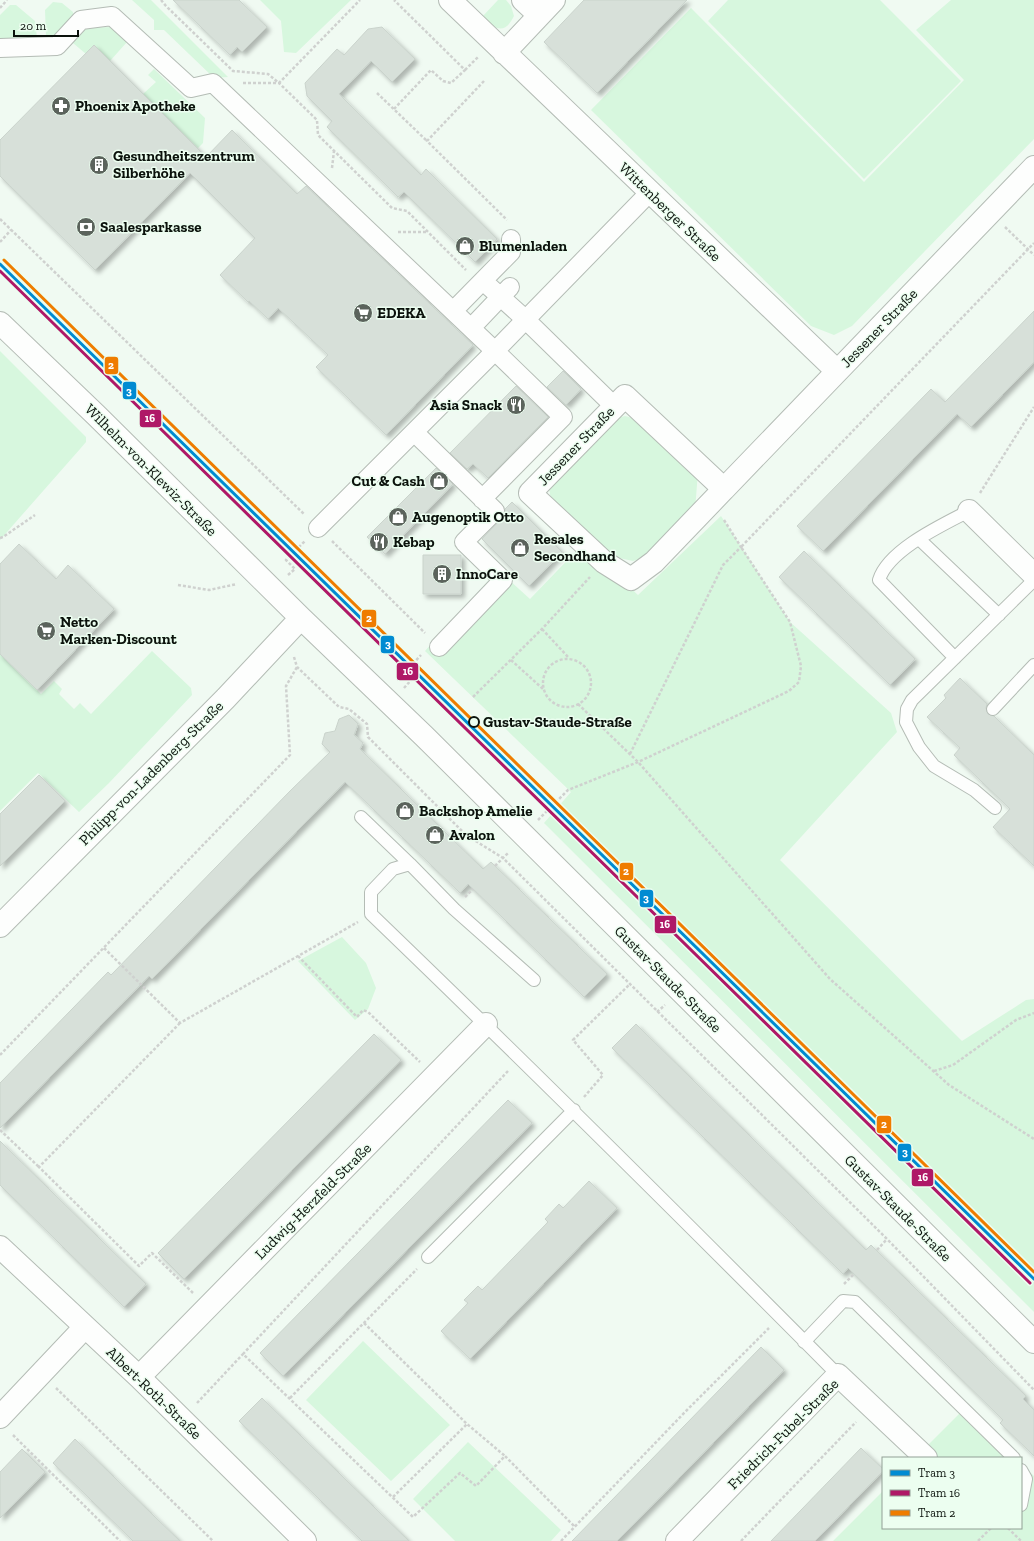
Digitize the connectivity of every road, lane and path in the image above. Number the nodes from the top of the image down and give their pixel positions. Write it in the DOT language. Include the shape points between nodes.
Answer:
graph roads {
  1 [pos="7,0"];
  2 [pos="161,0"];
  3 [pos="360,0"];
  4 [pos="394,0"];
  5 [pos="450,0"];
  6 [pos="523,0"];
  7 [pos="554,0"];
  8 [pos="0,8"];
  9 [pos="538,15"];
  10 [pos="0,48"];
  11 [pos="504,53"];
  12 [pos="484,81"];
  13 [pos="213,83"];
  14 [pos="279,83"];
  15 [pos="377,92"];
  16 [pos="394,109"];
  17 [pos="428,141"];
  18 [pos="1034,167"];
  19 [pos="650,192"];
  20 [pos="990,213"];
  21 [pos="0,219"];
  22 [pos="11,230"];
  23 [pos="512,239"];
  24 [pos="0,242"];
  25 [pos="1034,243"];
  26 [pos="1028,249"];
  27 [pos="1034,255"];
  28 [pos="483,281"];
  29 [pos="505,292"];
  30 [pos="453,311"];
  31 [pos="525,319"];
  32 [pos="0,323"];
  33 [pos="471,328"];
  34 [pos="495,351"];
  35 [pos="837,371"];
  36 [pos="614,406"];
  37 [pos="1034,407"];
  38 [pos="414,432"];
  39 [pos="724,489"];
  40 [pos="482,499"];
  41 [pos="969,511"];
  42 [pos="35,515"];
  43 [pos="318,528"];
  44 [pos="0,538"];
  45 [pos="919,539"];
  46 [pos="741,547"];
  47 [pos="604,562"];
  48 [pos="1034,575"];
  49 [pos="1034,580"];
  50 [pos="243,583"];
  51 [pos="178,585"];
  52 [pos="273,590"];
  53 [pos="999,615"];
  54 [pos="301,618"];
  55 [pos="542,629"];
  56 [pos="281,640"];
  57 [pos="439,646"];
  58 [pos="569,658"];
  59 [pos="956,658"];
  60 [pos="511,659"];
  61 [pos="1034,665"];
  62 [pos="297,667"];
  63 [pos="406,671"];
  64 [pos="543,689"];
  65 [pos="473,697"];
  66 [pos="578,704"];
  67 [pos="992,709"];
  68 [pos="630,754"];
  69 [pos="638,762"];
  70 [pos="995,808"];
  71 [pos="550,810"];
  72 [pos="361,817"];
  73 [pos="503,858"];
  74 [pos="410,864"];
  75 [pos="495,866"];
  76 [pos="371,914"];
  77 [pos="0,926"];
  78 [pos="104,948"];
  79 [pos="298,956"];
  80 [pos="534,980"];
  81 [pos="630,984"];
  82 [pos="1034,1013"];
  83 [pos="180,1023"];
  84 [pos="486,1024"];
  85 [pos="0,1055"];
  86 [pos="520,1057"];
  87 [pos="424,1067"];
  88 [pos="933,1071"];
  89 [pos="574,1110"];
  90 [pos="0,1130"];
  91 [pos="1034,1139"];
  92 [pos="39,1167"];
  93 [pos="887,1239"];
  94 [pos="0,1247"];
  95 [pos="877,1250"];
  96 [pos="428,1257"];
  97 [pos="208,1308"];
  98 [pos="780,1316"];
  99 [pos="364,1323"];
  100 [pos="85,1327"];
  101 [pos="804,1342"];
  102 [pos="1034,1342"];
  103 [pos="243,1354"];
  104 [pos="41,1374"];
  105 [pos="838,1375"];
  106 [pos="139,1377"];
  107 [pos="1034,1390"];
  108 [pos="290,1398"];
  109 [pos="196,1403"];
  110 [pos="871,1407"];
  111 [pos="0,1417"];
  112 [pos="467,1424"];
  113 [pos="12,1434"];
  114 [pos="505,1456"];
  115 [pos="925,1457"];
  116 [pos="1013,1457"];
  117 [pos="1022,1472"];
  118 [pos="393,1497"];
  119 [pos="1022,1500"];
  120 [pos="575,1527"];
  121 [pos="990,1529"];
  122 [pos="1009,1529"];
  123 [pos="120,1541"];
  124 [pos="213,1541"];
  125 [pos="305,1541"];
  126 [pos="562,1541"];
  127 [pos="677,1541"];
  128 [pos="741,1541"];
  129 [pos="978,1541"];
  130 [pos="1021,1541"];
  1 -- 8 [label="path"];
  2 -- 14 [label="path" via="233,72 268,74"];
  3 -- 14 [label="path"];
  4 -- 16 [label="path" via="465,70 451,82 443,81 431,70"];
  5 -- 11 [label="street, Wittenberger Straße"];
  6 -- 9 [label="street"];
  7 -- 9 [label="street"];
  9 -- 11 [label="street"];
  10 -- 13 [label="street" via="57,46 81,20 112,16 191,88"];
  11 -- 19 [label="street, Wittenberger Straße"];
  12 -- 17 [label="path"];
  13 -- 14 [label="path"];
  13 -- 30 [label="street"];
  14 -- 28 [label="path" via="317,120 318,135 392,208 407,211 472,277"];
  15 -- 16 [label="path"];
  16 -- 17 [label="path"];
  17 -- 23 [label="path" via="511,224"];
  18 -- 20 [label="street, Jessener Straße"];
  19 -- 31 [label="street"];
  19 -- 35 [label="street, Wittenberger Straße"];
  20 -- 26 [label="path"];
  20 -- 35 [label="street, Jessener Straße"];
  21 -- 22 [label="path"];
  22 -- 24 [label="path"];
  22 -- 43 [label="path"];
  23 -- 28 [label="street" via="511,252"];
  25 -- 26 [label="path"];
  26 -- 27 [label="path"];
  26 -- 46 [label="path"];
  28 -- 29 [label="street"];
  28 -- 30 [label="street"];
  29 -- 31 [label="street"];
  29 -- 33 [label="street"];
  30 -- 33 [label="street"];
  31 -- 34 [label="street"];
  31 -- 36 [label="street"];
  32 -- 52 [label="street, Wilhelm-von-Klewiz-Straße"];
  33 -- 34 [label="street"];
  34 -- 38 [label="street"];
  34 -- 40 [label="street" via="563,416"];
  35 -- 39 [label="street, Jessener Straße"];
  36 -- 39 [label="street, Jessener Straße" via="625,396"];
  36 -- 47 [label="street, Jessener Straße" via="530,493"];
  37 -- 41 [label="path"];
  38 -- 40 [label="street"];
  38 -- 43 [label="street"];
  39 -- 46 [label="path" via="721,516"];
  39 -- 47 [label="street, Jessener Straße" via="654,562 631,579"];
  40 -- 57 [label="street" via="495,511 464,542 503,580"];
  41 -- 45 [label="lane"];
  41 -- 48 [label="street"];
  42 -- 44 [label="path"];
  43 -- 52 [label="path" via="286,560 295,569"];
  43 -- 57 [label="path"];
  45 -- 53 [label="lane"];
  45 -- 59 [label="lane" via="890,560 879,580"];
  46 -- 68 [label="path" via="723,565"];
  46 -- 69 [label="path" via="790,622 801,666 799,682 789,691"];
  47 -- 55 [label="path"];
  49 -- 53 [label="lane"];
  50 -- 51 [label="path" via="209,590"];
  52 -- 54 [label="street, Wilhelm-von-Klewiz-Straße"];
  53 -- 59 [label="lane"];
  54 -- 56 [label="street, Philipp-von-Ladenberg-Straße"];
  54 -- 102 [label="street, Gustav-Staude-Straße" via="424,736"];
  55 -- 58 [label="path"];
  55 -- 60 [label="path"];
  56 -- 62 [label="path" via="292,650"];
  56 -- 77 [label="street, Philipp-von-Ladenberg-Straße"];
  57 -- 63 [label="path" via="425,651"];
  58 -- 64 [label="path" via="558,660 550,666 543,679"];
  58 -- 66 [label="path" via="588,669 591,680 587,696"];
  59 -- 70 [label="lane" via="912,700 907,709 906,722 919,747 934,766 974,790"];
  60 -- 64 [label="path"];
  60 -- 65 [label="path"];
  61 -- 67 [label="lane"];
  62 -- 73 [label="path" via="339,707 349,709 367,724 368,737 466,835"];
  62 -- 78 [label="path" via="286,686 290,755"];
  64 -- 66 [label="path" via="555,704 570,707"];
  66 -- 68 [label="path"];
  68 -- 69 [label="path"];
  69 -- 71 [label="path" via="568,790"];
  69 -- 88 [label="path" via="830,979"];
  72 -- 74 [label="lane"];
  73 -- 75 [label="path"];
  73 -- 81 [label="path"];
  74 -- 76 [label="lane" via="393,869 371,892"];
  74 -- 80 [label="lane" via="454,909"];
  76 -- 79 [label="path"];
  76 -- 84 [label="lane"];
  78 -- 83 [label="path"];
  78 -- 85 [label="path"];
  79 -- 83 [label="path"];
  79 -- 87 [label="path" via="357,1016 363,1010 368,1012"];
  81 -- 89 [label="path" via="573,1040 603,1075"];
  81 -- 93 [label="path"];
  82 -- 88 [label="path" via="1016,1020 953,1066"];
  83 -- 92 [label="path"];
  84 -- 86 [label="lane"];
  84 -- 97 [label="street, Ludwig-Herzfeld-Straße"];
  86 -- 89 [label="lane"];
  86 -- 103 [label="path"];
  88 -- 91 [label="path" via="949,1086"];
  89 -- 96 [label="lane"];
  89 -- 98 [label="lane"];
  90 -- 92 [label="path"];
  92 -- 97 [label="path" via="140,1266 152,1253"];
  93 -- 95 [label="path"];
  93 -- 107 [label="path"];
  94 -- 100 [label="street, Albert-Roth-Straße"];
  96 -- 99 [label="path"];
  97 -- 106 [label="street, Ludwig-Herzfeld-Straße"];
  98 -- 101 [label="lane"];
  98 -- 120 [label="path"];
  99 -- 108 [label="path"];
  99 -- 112 [label="path"];
  100 -- 104 [label="street"];
  100 -- 106 [label="street, Albert-Roth-Straße"];
  101 -- 105 [label="lane"];
  101 -- 116 [label="lane" via="843,1301 855,1302"];
  103 -- 108 [label="path"];
  103 -- 109 [label="path"];
  104 -- 111 [label="street"];
  104 -- 124 [label="path"];
  105 -- 110 [label="street, Friedrich-Fubel-Straße"];
  105 -- 127 [label="street, Friedrich-Fubel-Straße"];
  106 -- 125 [label="street, Albert-Roth-Straße"];
  108 -- 118 [label="path"];
  110 -- 115 [label="street, Friedrich-Fubel-Straße"];
  110 -- 128 [label="path"];
  112 -- 114 [label="path"];
  112 -- 118 [label="path"];
  113 -- 123 [label="path"];
  114 -- 118 [label="path" via="476,1486 460,1473 413,1517"];
  114 -- 120 [label="path"];
  117 -- 119 [label="lane" via="1026,1479"];
  120 -- 126 [label="path"];
  121 -- 129 [label="path"];
  122 -- 130 [label="path"];
}
